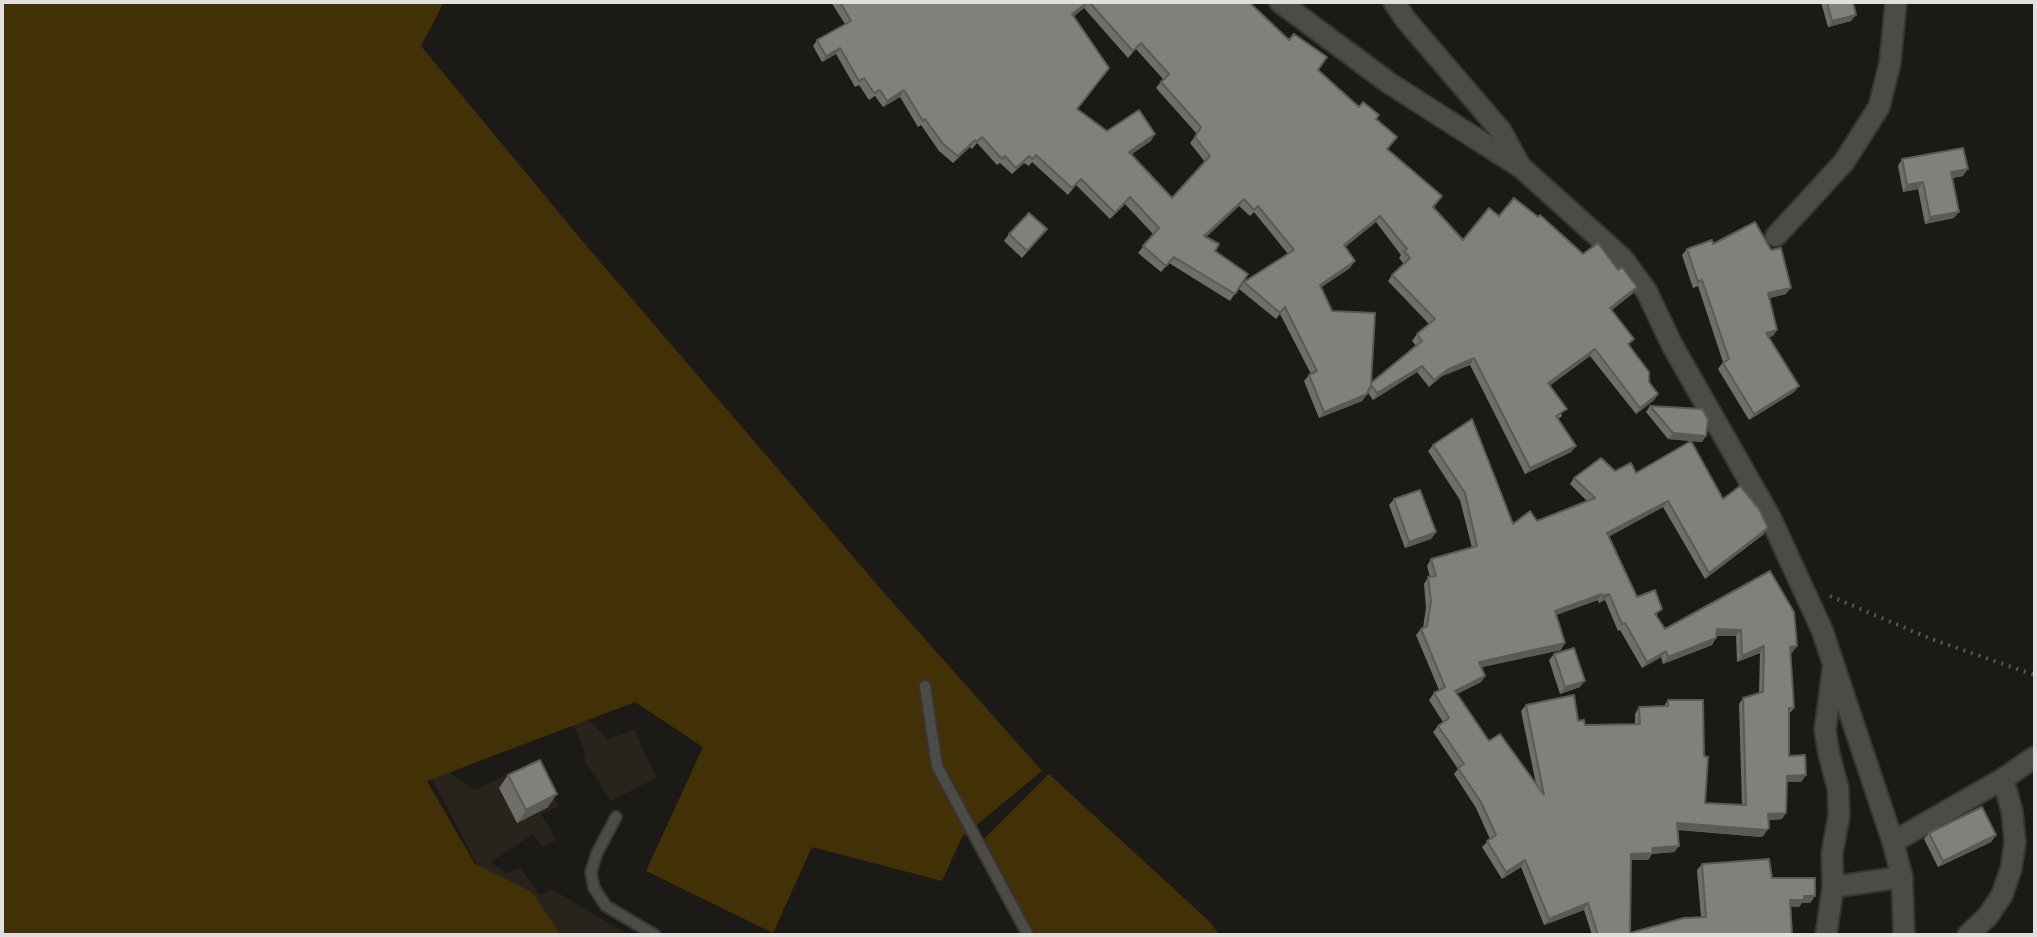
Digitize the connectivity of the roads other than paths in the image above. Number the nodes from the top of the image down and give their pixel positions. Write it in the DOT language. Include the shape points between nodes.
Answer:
graph roads {
  1 [pos="1280,2"];
  2 [pos="1394,2"];
  3 [pos="1896,2"];
  4 [pos="1522,168"];
  5 [pos="1776,236"];
  6 [pos="1833,661"];
  7 [pos="925,686"];
  8 [pos="2035,757"];
  9 [pos="2003,779"];
  10 [pos="616,817"];
  11 [pos="1893,842"];
  12 [pos="1902,877"];
  13 [pos="1833,887"];
  14 [pos="655,935"];
  15 [pos="1028,935"];
  16 [pos="1826,935"];
  17 [pos="1904,935"];
  18 [pos="1968,935"];
  1 -- 4 [label="street" via="1389,83"];
  2 -- 4 [label="street" via="1501,131"];
  3 -- 5 [label="street" via="1879,107 1844,162"];
  4 -- 6 [label="street" via="1623,259 1647,292 1770,517"];
  6 -- 11 [label="street"];
  6 -- 13 [label="street" via="1825,730 1838,788"];
  7 -- 15 [label="lane" via="937,766"];
  8 -- 9 [label="street"];
  9 -- 11 [label="street"];
  9 -- 18 [label="street" via="2015,843 2011,869 2002,895"];
  10 -- 14 [label="lane" via="591,872 594,888 606,906"];
  11 -- 12 [label="street"];
  12 -- 13 [label="street"];
  12 -- 17 [label="street"];
  13 -- 16 [label="street"];
}
